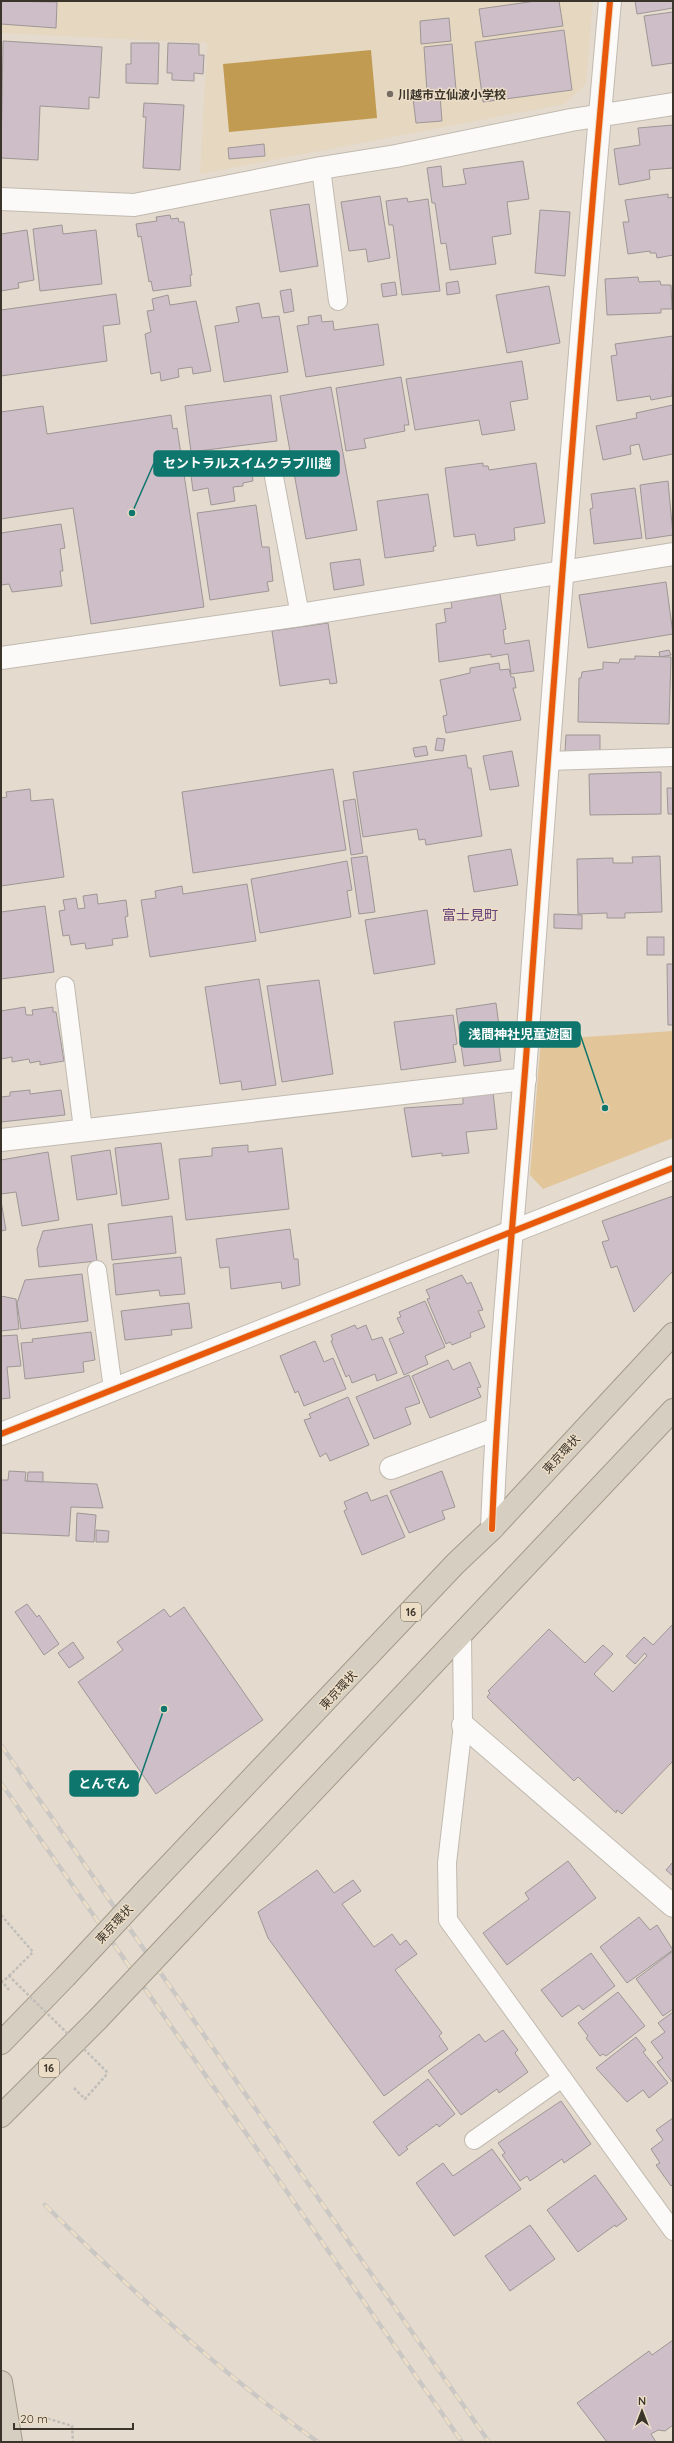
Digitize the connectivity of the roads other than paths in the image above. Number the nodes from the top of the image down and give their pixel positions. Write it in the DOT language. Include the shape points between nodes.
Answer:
graph roads {
  1 [pos="610,1"];
  2 [pos="673,104"];
  3 [pos="600,115"];
  4 [pos="321,168"];
  5 [pos="1,199"];
  6 [pos="338,301"];
  7 [pos="271,461"];
  8 [pos="673,554"];
  9 [pos="562,570"];
  10 [pos="300,615"];
  11 [pos="1,658"];
  12 [pos="673,757"];
  13 [pos="548,761"];
  14 [pos="64,986"];
  15 [pos="525,1079"];
  16 [pos="83,1129"];
  17 [pos="1,1140"];
  18 [pos="673,1168"];
  19 [pos="512,1230"];
  20 [pos="97,1270"];
  21 [pos="673,1334"];
  22 [pos="113,1389"];
  23 [pos="673,1410"];
  24 [pos="496,1429"];
  25 [pos="1,1434"];
  26 [pos="391,1468"];
  27 [pos="492,1528"];
  28 [pos="462,1634"];
  29 [pos="463,1725"];
  30 [pos="673,1906"];
  31 [pos="1,2043"];
  32 [pos="562,2078"];
  33 [pos="1,2116"];
  34 [pos="474,2140"];
  35 [pos="673,2231"];
  36 [pos="1,2382"];
  37 [pos="12,2442"];
  1 -- 3 [label="street"];
  2 -- 3 [label="street"];
  3 -- 4 [label="street" via="396,156"];
  3 -- 9 [label="street"];
  4 -- 5 [label="street" via="134,205"];
  4 -- 6 [label="lane"];
  7 -- 10 [label="lane"];
  8 -- 9 [label="street"];
  9 -- 10 [label="street"];
  9 -- 13 [label="street"];
  10 -- 11 [label="street"];
  12 -- 13 [label="lane"];
  13 -- 15 [label="street"];
  14 -- 16 [label="lane"];
  15 -- 16 [label="street"];
  15 -- 19 [label="street"];
  16 -- 17 [label="street"];
  18 -- 19 [label="street"];
  19 -- 22 [label="street"];
  19 -- 24 [label="street"];
  20 -- 22 [label="lane"];
  21 -- 27 [label="highway, 東京環状 / 16"];
  22 -- 25 [label="street"];
  23 -- 28 [label="highway, 16"];
  24 -- 26 [label="street"];
  24 -- 27 [label="street"];
  27 -- 31 [label="highway, 東京環状 / 16, bridge"];
  28 -- 29 [label="lane"];
  28 -- 33 [label="highway, 16, bridge" via="98,2019"];
  29 -- 30 [label="street"];
  29 -- 32 [label="lane" via="447,1863 448,1920"];
  32 -- 34 [label="lane"];
  32 -- 35 [label="lane"];
  36 -- 37 [label="highway"];
}
